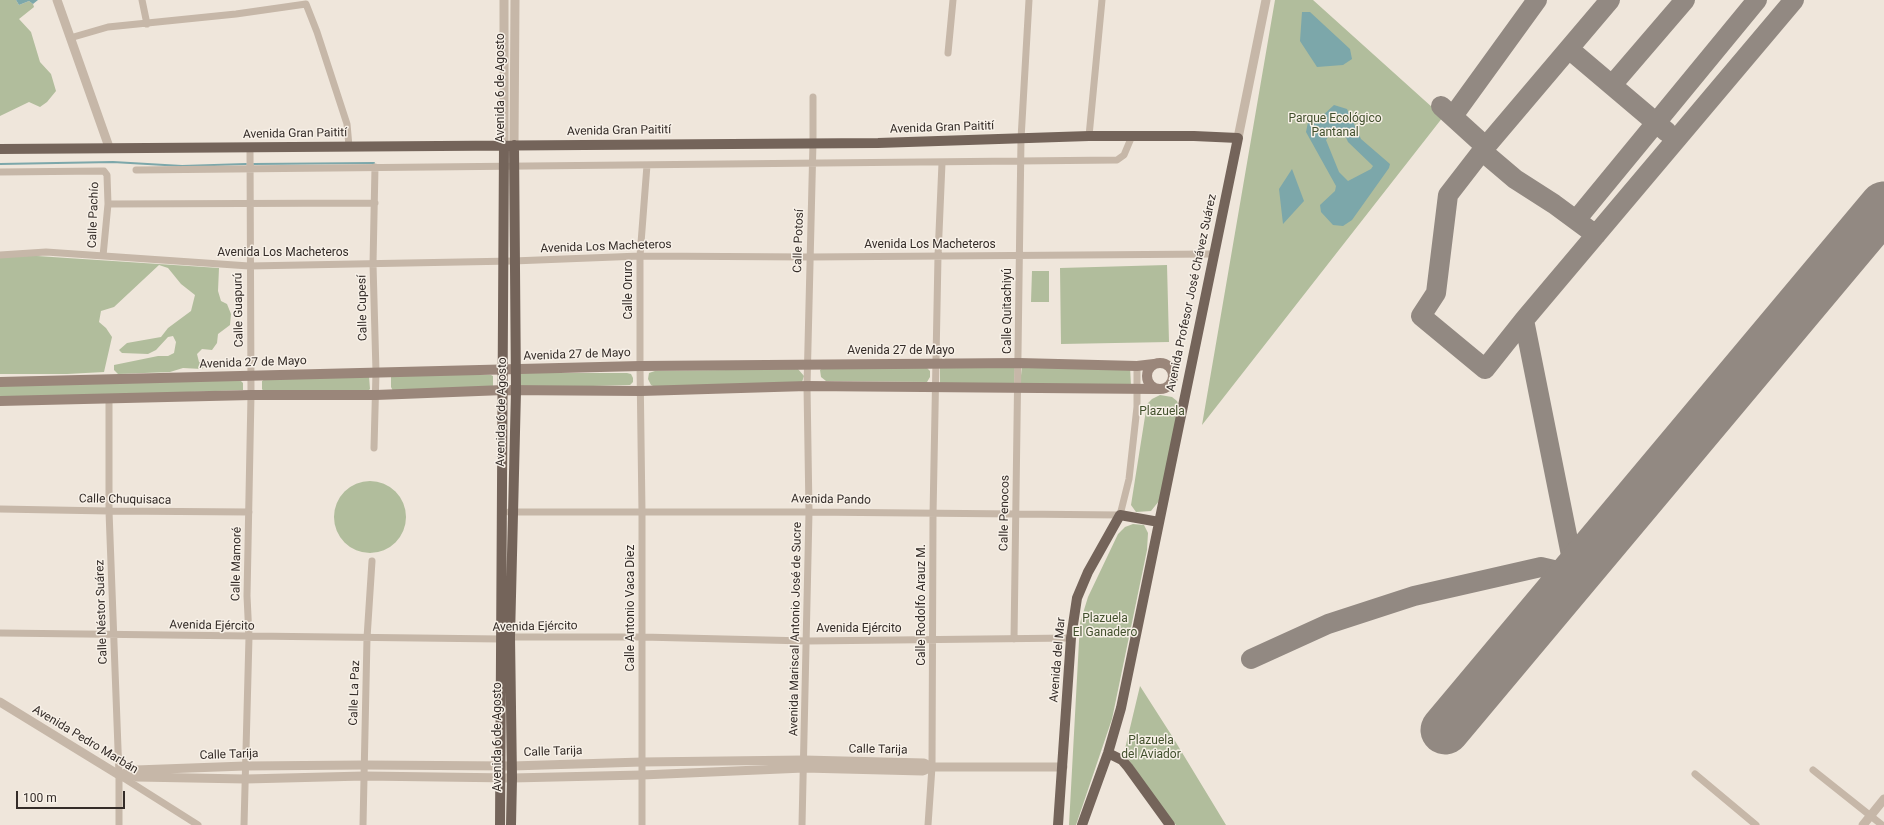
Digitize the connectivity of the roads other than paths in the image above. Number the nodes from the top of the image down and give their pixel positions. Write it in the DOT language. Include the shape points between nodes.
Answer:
graph roads {
  1 [pos="57,0"];
  2 [pos="142,0"];
  3 [pos="504,0"];
  4 [pos="515,0"];
  5 [pos="953,0"];
  6 [pos="1028,0"];
  7 [pos="1102,0"];
  8 [pos="1266,0"];
  9 [pos="306,2"];
  10 [pos="147,24"];
  11 [pos="70,38"];
  12 [pos="948,53"];
  13 [pos="505,55"];
  14 [pos="514,56"];
  15 [pos="813,97"];
  16 [pos="1089,136"];
  17 [pos="1132,136"];
  18 [pos="1238,138"];
  19 [pos="1021,139"];
  20 [pos="813,142"];
  21 [pos="509,145"];
  22 [pos="349,146"];
  23 [pos="109,147"];
  24 [pos="250,148"];
  25 [pos="0,149"];
  26 [pos="1021,160"];
  27 [pos="942,163"];
  28 [pos="813,164"];
  29 [pos="509,165"];
  30 [pos="647,165"];
  31 [pos="250,168"];
  32 [pos="375,168"];
  33 [pos="136,170"];
  34 [pos="0,172"];
  35 [pos="375,203"];
  36 [pos="108,204"];
  37 [pos="249,204"];
  38 [pos="1213,254"];
  39 [pos="0,255"];
  40 [pos="104,256"];
  41 [pos="640,256"];
  42 [pos="938,256"];
  43 [pos="1019,256"];
  44 [pos="810,257"];
  45 [pos="502,261"];
  46 [pos="514,261"];
  47 [pos="373,264"];
  48 [pos="249,266"];
  49 [pos="807,364"];
  50 [pos="937,364"];
  51 [pos="1019,364"];
  52 [pos="1154,364"];
  53 [pos="640,366"];
  54 [pos="1137,366"];
  55 [pos="503,370"];
  56 [pos="516,370"];
  57 [pos="376,372"];
  58 [pos="1173,375"];
  59 [pos="250,376"];
  60 [pos="1187,378"];
  61 [pos="0,382"];
  62 [pos="807,386"];
  63 [pos="936,386"];
  64 [pos="1017,387"];
  65 [pos="1137,389"];
  66 [pos="1156,389"];
  67 [pos="504,390"];
  68 [pos="516,391"];
  69 [pos="641,391"];
  70 [pos="251,395"];
  71 [pos="376,395"];
  72 [pos="107,398"];
  73 [pos="0,402"];
  74 [pos="374,448"];
  75 [pos="0,509"];
  76 [pos="109,511"];
  77 [pos="249,512"];
  78 [pos="502,512"];
  79 [pos="513,512"];
  80 [pos="642,512"];
  81 [pos="809,512"];
  82 [pos="933,515"];
  83 [pos="1017,515"];
  84 [pos="1120,516"];
  85 [pos="1159,522"];
  86 [pos="372,562"];
  87 [pos="0,633"];
  88 [pos="115,636"];
  89 [pos="249,637"];
  90 [pos="642,637"];
  91 [pos="368,638"];
  92 [pos="506,638"];
  93 [pos="1070,638"];
  94 [pos="1014,639"];
  95 [pos="932,640"];
  96 [pos="807,641"];
  97 [pos="0,702"];
  98 [pos="1108,753"];
  99 [pos="642,762"];
  100 [pos="364,764"];
  101 [pos="501,764"];
  102 [pos="804,764"];
  103 [pos="246,766"];
  104 [pos="512,766"];
  105 [pos="932,767"];
  106 [pos="1063,767"];
  107 [pos="1812,770"];
  108 [pos="123,774"];
  109 [pos="1695,774"];
  110 [pos="642,775"];
  111 [pos="364,776"];
  112 [pos="500,776"];
  113 [pos="512,778"];
  114 [pos="246,779"];
  115 [pos="1884,799"];
  116 [pos="1870,815"];
  117 [pos="119,825"];
  118 [pos="198,825"];
  119 [pos="244,825"];
  120 [pos="363,825"];
  121 [pos="500,825"];
  122 [pos="511,825"];
  123 [pos="642,825"];
  124 [pos="802,825"];
  125 [pos="928,825"];
  126 [pos="1058,825"];
  127 [pos="1082,825"];
  128 [pos="1170,825"];
  129 [pos="1756,825"];
  130 [pos="1863,825"];
  131 [pos="1882,825"];
  1 -- 11 [label="street"];
  2 -- 10 [label="street"];
  3 -- 13 [label="street, Avenida 6 de Agosto"];
  4 -- 14 [label="street, Avenida 6 de Agosto"];
  5 -- 12 [label="street"];
  6 -- 19 [label="street, Calle Quitachiyú"];
  7 -- 16 [label="street"];
  8 -- 18 [label="street"];
  9 -- 10 [label="street" via="236,14"];
  9 -- 22 [label="street" via="347,124"];
  10 -- 11 [label="street" via="108,27"];
  11 -- 23 [label="street"];
  13 -- 14 [label="street"];
  13 -- 21 [label="street, Avenida 6 de Agosto"];
  14 -- 21 [label="street, Avenida 6 de Agosto"];
  15 -- 20 [label="street, Calle Potosí"];
  16 -- 17 [label="main road, Avenida Gran Paitití"];
  16 -- 19 [label="main road, Avenida Gran Paitití"];
  17 -- 18 [label="main road, Avenida Gran Paitití"];
  17 -- 26 [label="street" via="1124,154 1117,160"];
  18 -- 38 [label="main road, Avenida Profesor José Chávez Suárez"];
  19 -- 20 [label="main road, Avenida Gran Paitití"];
  19 -- 26 [label="street, Calle Quitachiyú"];
  20 -- 21 [label="main road, Avenida Gran Paitití"];
  20 -- 28 [label="street, Calle Potosí"];
  21 -- 22 [label="main road, Avenida Gran Paitití"];
  21 -- 29 [label="main road, Avenida 6 de Agosto"];
  22 -- 24 [label="main road, Avenida Gran Paitití"];
  23 -- 24 [label="main road, Avenida Gran Paitití"];
  23 -- 25 [label="main road, Avenida Gran Paitití"];
  24 -- 31 [label="street, Calle Guapurú"];
  26 -- 27 [label="street"];
  26 -- 43 [label="street, Calle Quitachiyú"];
  27 -- 28 [label="street"];
  27 -- 42 [label="street, Calle Rodolfo Arauz M."];
  28 -- 30 [label="street"];
  28 -- 44 [label="street, Calle Potosí"];
  29 -- 30 [label="street"];
  29 -- 32 [label="street"];
  29 -- 45 [label="main road, Avenida 6 de Agosto"];
  29 -- 46 [label="main road, Avenida 6 de Agosto"];
  30 -- 41 [label="street, Calle Oruro"];
  31 -- 32 [label="street"];
  31 -- 33 [label="street"];
  31 -- 37 [label="street, Calle Guapurú"];
  32 -- 35 [label="street, Calle Cupesí"];
  34 -- 36 [label="street, Calle Pachío" via="100,170 107,174"];
  35 -- 37 [label="street"];
  35 -- 47 [label="street, Calle Cupesí"];
  36 -- 37 [label="street"];
  36 -- 40 [label="street, Calle Pachío"];
  37 -- 48 [label="street, Calle Guapurú"];
  38 -- 43 [label="street, Avenida Los Macheteros"];
  38 -- 60 [label="main road, Avenida Profesor José Chávez Suárez"];
  39 -- 40 [label="street, Avenida Los Macheteros" via="46,252"];
  40 -- 48 [label="street, Avenida Los Macheteros"];
  41 -- 44 [label="street, Avenida Los Macheteros"];
  41 -- 46 [label="street, Avenida Los Macheteros"];
  41 -- 53 [label="street, Calle Oruro"];
  42 -- 43 [label="street, Avenida Los Macheteros"];
  42 -- 44 [label="street, Avenida Los Macheteros"];
  42 -- 50 [label="street, Calle Rodolfo Arauz M."];
  43 -- 51 [label="street, Calle Quitachiyú"];
  44 -- 49 [label="street, Calle Potosí"];
  45 -- 46 [label="street, Avenida Los Macheteros"];
  45 -- 47 [label="street, Avenida Los Macheteros"];
  45 -- 55 [label="main road, Avenida 6 de Agosto"];
  46 -- 56 [label="main road, Avenida 6 de Agosto"];
  47 -- 48 [label="street, Avenida Los Macheteros"];
  47 -- 57 [label="street, Calle Cupesí"];
  48 -- 59 [label="street, Calle Guapurú"];
  49 -- 50 [label="main road, Avenida 27 de Mayo"];
  49 -- 53 [label="main road, Avenida 27 de Mayo"];
  49 -- 62 [label="street, Calle Potosí"];
  50 -- 51 [label="main road, Avenida 27 de Mayo"];
  50 -- 63 [label="street, Calle Rodolfo Arauz M."];
  51 -- 54 [label="main road, Avenida 27 de Mayo"];
  51 -- 64 [label="street, Calle Quitachiyú"];
  52 -- 54 [label="main road, Avenida 27 de Mayo"];
  52 -- 58 [label="main road" via="1166,365"];
  52 -- 66 [label="main road" via="1147,375 1149,383"];
  53 -- 56 [label="main road, Avenida 27 de Mayo"];
  53 -- 69 [label="street, Calle Oruro"];
  54 -- 65 [label="street, Avenida del Mar"];
  55 -- 56 [label="main road, Avenida 27 de Mayo"];
  55 -- 57 [label="main road, Avenida 27 de Mayo"];
  55 -- 67 [label="main road, Avenida 6 de Agosto"];
  56 -- 68 [label="main road, Avenida 6 de Agosto"];
  57 -- 59 [label="main road, Avenida 27 de Mayo"];
  57 -- 71 [label="street, Calle Cupesí"];
  58 -- 60 [label="main road"];
  58 -- 66 [label="main road" via="1168,386"];
  59 -- 61 [label="main road, Avenida 27 de Mayo"];
  59 -- 70 [label="street, Calle Mamoré"];
  60 -- 85 [label="main road, Avenida Profesor José Chávez Suárez"];
  62 -- 63 [label="main road"];
  62 -- 69 [label="main road"];
  62 -- 81 [label="street, Avenida Mariscal Antonio José de Sucre"];
  63 -- 64 [label="main road"];
  63 -- 82 [label="street, Calle Rodolfo Arauz M."];
  64 -- 65 [label="main road"];
  64 -- 83 [label="street, Calle Penocos"];
  65 -- 66 [label="main road"];
  65 -- 84 [label="street, Avenida del Mar" via="1129,479"];
  67 -- 68 [label="main road"];
  67 -- 71 [label="main road"];
  67 -- 78 [label="main road, Avenida 6 de Agosto"];
  68 -- 69 [label="main road"];
  68 -- 79 [label="main road, Avenida 6 de Agosto"];
  69 -- 80 [label="street, Calle Antonio Vaca Diez"];
  70 -- 71 [label="main road"];
  70 -- 72 [label="main road"];
  70 -- 77 [label="street, Calle Mamoré"];
  71 -- 74 [label="street, Calle Cupesí"];
  72 -- 73 [label="main road"];
  72 -- 76 [label="street, Calle Néstor Suárez"];
  75 -- 76 [label="street, Calle Chuquisaca"];
  76 -- 77 [label="street, Calle Chuquisaca"];
  76 -- 88 [label="street, Calle Néstor Suárez"];
  77 -- 89 [label="street, Calle Mamoré"];
  78 -- 79 [label="street, Avenida Pando"];
  78 -- 92 [label="main road, Avenida 6 de Agosto"];
  79 -- 80 [label="street, Avenida Pando"];
  79 -- 92 [label="main road, Avenida 6 de Agosto"];
  80 -- 81 [label="street, Avenida Pando"];
  80 -- 90 [label="street, Calle Antonio Vaca Diez"];
  81 -- 82 [label="street, Avenida Pando"];
  81 -- 96 [label="street, Avenida Mariscal Antonio José de Sucre"];
  82 -- 83 [label="street, Avenida Pando"];
  82 -- 95 [label="street, Calle Rodolfo Arauz M."];
  83 -- 84 [label="street, Avenida Pando"];
  83 -- 94 [label="street, Calle Penocos"];
  84 -- 85 [label="main road, Avenida Pando"];
  84 -- 93 [label="main road, Avenida del Mar" via="1088,572 1077,598"];
  85 -- 98 [label="main road, Avenida Profesor José Chávez Suárez" via="1121,708"];
  86 -- 91 [label="street, Calle La Paz"];
  87 -- 88 [label="street, Avenida Ejército"];
  88 -- 89 [label="street, Avenida Ejército"];
  88 -- 108 [label="street, Calle Néstor Suárez"];
  89 -- 91 [label="street, Avenida Ejército"];
  89 -- 103 [label="street, Calle Mamoré"];
  90 -- 92 [label="street, Avenida Ejército"];
  90 -- 96 [label="street, Avenida Ejército"];
  90 -- 99 [label="street, Calle Antonio Vaca Diez"];
  91 -- 92 [label="street, Avenida Ejército"];
  91 -- 100 [label="street, Calle La Paz"];
  92 -- 101 [label="main road, Avenida 6 de Agosto"];
  92 -- 104 [label="main road, Avenida 6 de Agosto"];
  93 -- 94 [label="street, Avenida Ejército"];
  93 -- 106 [label="main road, Avenida del Mar"];
  94 -- 95 [label="street, Avenida Ejército"];
  95 -- 96 [label="street, Avenida Ejército"];
  95 -- 105 [label="street, Calle Rodolfo Arauz M."];
  96 -- 102 [label="street, Avenida Mariscal Antonio José de Sucre"];
  97 -- 108 [label="street, Avenida Pedro Marbán"];
  98 -- 127 [label="main road, Avenida Profesor José Chávez Suárez"];
  98 -- 128 [label="main road" via="1122,760"];
  99 -- 102 [label="street, Calle Tarija"];
  99 -- 104 [label="street, Calle Tarija"];
  99 -- 110 [label="street, Calle Antonio Vaca Diez"];
  100 -- 101 [label="street, Calle Tarija"];
  100 -- 103 [label="street, Calle Tarija"];
  100 -- 111 [label="street, Calle La Paz"];
  101 -- 104 [label="street, Calle Tarija"];
  101 -- 112 [label="main road, Avenida 6 de Agosto"];
  102 -- 105 [label="street, Calle Tarija" via="924,763"];
  102 -- 110 [label="street, Calle Tarija"];
  102 -- 124 [label="street, Avenida Mariscal Antonio José de Sucre"];
  103 -- 108 [label="street, Calle Tarija" via="136,770"];
  103 -- 114 [label="street, Calle Mamoré"];
  104 -- 113 [label="main road, Avenida 6 de Agosto"];
  105 -- 106 [label="street, Calle Tarija"];
  105 -- 125 [label="street, Calle Rodolfo Arauz M."];
  106 -- 126 [label="main road, Avenida del Mar"];
  107 -- 116 [label="street"];
  108 -- 114 [label="street, Calle Tarija" via="137,777"];
  108 -- 117 [label="street, Calle Néstor Suárez"];
  108 -- 118 [label="street, Avenida Pedro Marbán"];
  109 -- 129 [label="street"];
  110 -- 113 [label="street, Calle Tarija"];
  110 -- 123 [label="street, Calle Antonio Vaca Diez"];
  111 -- 112 [label="street, Calle Tarija"];
  111 -- 114 [label="street, Calle Tarija"];
  111 -- 120 [label="street, Calle La Paz"];
  112 -- 113 [label="street, Calle Tarija"];
  112 -- 121 [label="main road, Avenida 6 de Agosto"];
  113 -- 122 [label="main road, Avenida 6 de Agosto"];
  114 -- 119 [label="street, Calle Mamoré"];
  115 -- 116 [label="street"];
  116 -- 130 [label="street"];
  116 -- 131 [label="street"];
}
